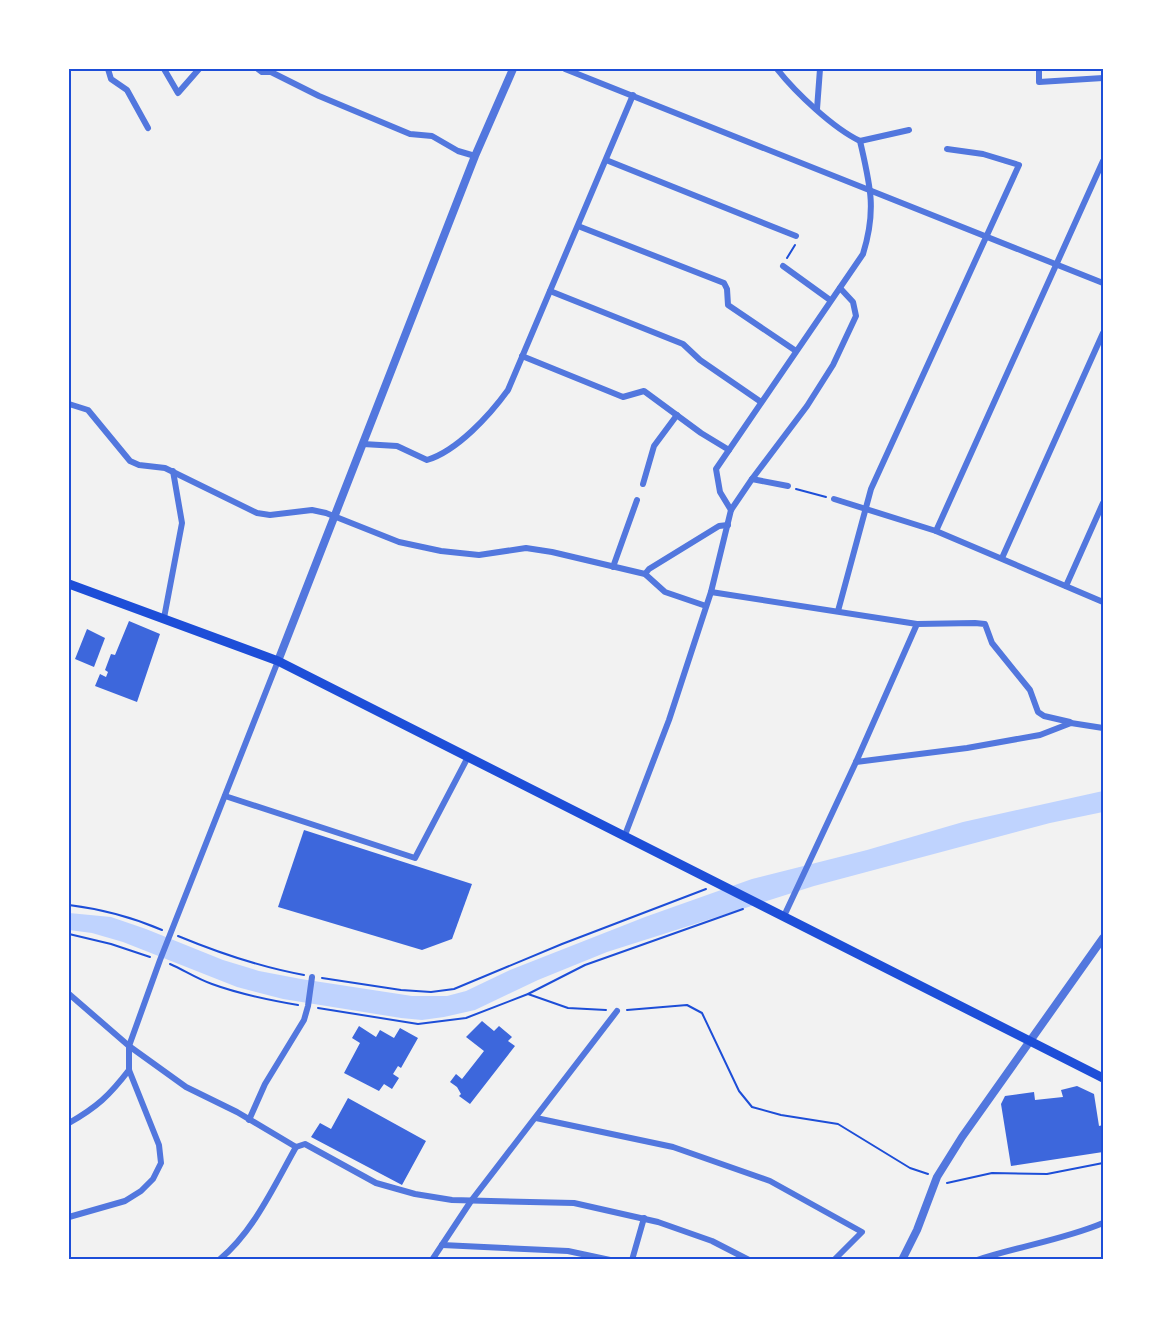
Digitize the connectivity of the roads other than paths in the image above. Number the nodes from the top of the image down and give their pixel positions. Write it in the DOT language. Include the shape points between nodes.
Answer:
graph roads {
  1 [pos="108,69"];
  2 [pos="164,69"];
  3 [pos="199,69"];
  4 [pos="258,69"];
  5 [pos="565,69"];
  6 [pos="776,69"];
  7 [pos="820,69"];
  8 [pos="1039,69"];
  9 [pos="511,70"];
  10 [pos="1103,78"];
  11 [pos="633,95"];
  12 [pos="817,109"];
  13 [pos="148,128"];
  14 [pos="909,130"];
  15 [pos="860,141"];
  16 [pos="947,149"];
  17 [pos="475,156"];
  18 [pos="606,160"];
  19 [pos="1103,161"];
  20 [pos="872,190"];
  21 [pos="578,226"];
  22 [pos="986,235"];
  23 [pos="796,236"];
  24 [pos="1056,264"];
  25 [pos="783,266"];
  26 [pos="1103,283"];
  27 [pos="840,288"];
  28 [pos="550,291"];
  29 [pos="830,300"];
  30 [pos="1103,333"];
  31 [pos="795,351"];
  32 [pos="522,356"];
  33 [pos="761,402"];
  34 [pos="69,404"];
  35 [pos="677,415"];
  36 [pos="363,444"];
  37 [pos="729,450"];
  38 [pos="172,471"];
  39 [pos="753,479"];
  40 [pos="643,484"];
  41 [pos="788,486"];
  42 [pos="834,499"];
  43 [pos="637,500"];
  44 [pos="1103,503"];
  45 [pos="865,507"];
  46 [pos="731,510"];
  47 [pos="334,517"];
  48 [pos="728,525"];
  49 [pos="936,531"];
  50 [pos="1002,558"];
  51 [pos="614,567"];
  52 [pos="645,574"];
  53 [pos="69,584"];
  54 [pos="1066,586"];
  55 [pos="711,592"];
  56 [pos="1103,602"];
  57 [pos="706,606"];
  58 [pos="838,611"];
  59 [pos="164,618"];
  60 [pos="917,624"];
  61 [pos="278,661"];
  62 [pos="1071,723"];
  63 [pos="1103,728"];
  64 [pos="468,757"];
  65 [pos="856,762"];
  66 [pos="225,796"];
  67 [pos="625,835"];
  68 [pos="784,916"];
  69 [pos="1102,942"];
  70 [pos="312,977"];
  71 [pos="69,994"];
  72 [pos="617,1011"];
  73 [pos="1030,1041"];
  74 [pos="129,1046"];
  75 [pos="129,1070"];
  76 [pos="1103,1078"];
  77 [pos="536,1118"];
  78 [pos="249,1120"];
  79 [pos="69,1123"];
  80 [pos="296,1146"];
  81 [pos="471,1201"];
  82 [pos="69,1216"];
  83 [pos="644,1218"];
  84 [pos="1103,1223"];
  85 [pos="442,1245"];
  86 [pos="219,1260"];
  87 [pos="432,1260"];
  88 [pos="609,1260"];
  89 [pos="632,1260"];
  90 [pos="749,1260"];
  91 [pos="834,1260"];
  92 [pos="902,1260"];
  93 [pos="977,1260"];
  1 -- 13 [label="street" via="111,79 126,90"];
  2 -- 3 [label="street" via="178,93"];
  4 -- 17 [label="street" via="410,134 432,136"];
  5 -- 11 [label="street"];
  6 -- 12 [label="street"];
  7 -- 12 [label="street"];
  8 -- 10 [label="street" via="1039,82"];
  9 -- 17 [label="street"];
  11 -- 18 [label="street"];
  11 -- 20 [label="street"];
  12 -- 15 [label="street"];
  14 -- 15 [label="street"];
  15 -- 20 [label="street"];
  16 -- 22 [label="street" via="1019,165"];
  17 -- 36 [label="street"];
  18 -- 21 [label="street"];
  18 -- 23 [label="street"];
  19 -- 24 [label="street"];
  20 -- 22 [label="street"];
  20 -- 27 [label="street" via="869,235 863,254"];
  21 -- 28 [label="street"];
  21 -- 31 [label="street" via="724,283 728,305"];
  22 -- 24 [label="street"];
  22 -- 45 [label="street"];
  24 -- 26 [label="street"];
  24 -- 49 [label="street"];
  25 -- 29 [label="street"];
  27 -- 29 [label="street"];
  27 -- 39 [label="street" via="853,302 856,316 823,381"];
  28 -- 32 [label="street"];
  28 -- 33 [label="street" via="683,344"];
  29 -- 31 [label="street"];
  30 -- 50 [label="street"];
  31 -- 33 [label="street"];
  32 -- 35 [label="street" via="623,397 645,391"];
  32 -- 36 [label="street" via="508,390 495,408 475,429 436,458 427,460 397,446"];
  33 -- 37 [label="street"];
  34 -- 38 [label="street" via="88,410 130,461"];
  35 -- 37 [label="street"];
  35 -- 40 [label="street" via="654,446"];
  36 -- 47 [label="street"];
  37 -- 46 [label="street" via="716,474 720,492"];
  38 -- 47 [label="street" via="257,513 312,510"];
  38 -- 59 [label="street" via="182,523"];
  39 -- 41 [label="street"];
  39 -- 46 [label="street"];
  42 -- 45 [label="street"];
  43 -- 51 [label="street"];
  44 -- 54 [label="street"];
  45 -- 49 [label="street"];
  45 -- 58 [label="street"];
  46 -- 48 [label="street"];
  47 -- 51 [label="street" via="399,542 433,550 479,555 526,548"];
  47 -- 61 [label="street"];
  48 -- 52 [label="street" via="719,526"];
  48 -- 55 [label="street"];
  49 -- 50 [label="street"];
  50 -- 54 [label="street"];
  51 -- 52 [label="street"];
  52 -- 57 [label="street" via="665,591"];
  53 -- 59 [label="main road"];
  54 -- 56 [label="street"];
  55 -- 57 [label="street"];
  55 -- 58 [label="street"];
  57 -- 67 [label="street" via="669,720"];
  58 -- 60 [label="street"];
  59 -- 61 [label="main road"];
  60 -- 62 [label="street" via="985,624 992,643 1030,690 1038,712"];
  60 -- 65 [label="street"];
  61 -- 64 [label="main road"];
  61 -- 66 [label="street"];
  62 -- 63 [label="street"];
  62 -- 65 [label="street" via="1040,735"];
  64 -- 66 [label="street" via="415,858"];
  64 -- 67 [label="main road"];
  65 -- 68 [label="street"];
  66 -- 74 [label="street"];
  67 -- 68 [label="main road"];
  68 -- 73 [label="main road"];
  69 -- 73 [label="street"];
  70 -- 78 [label="street" via="304,1020 265,1084"];
  71 -- 74 [label="street"];
  72 -- 77 [label="street"];
  73 -- 76 [label="main road"];
  73 -- 92 [label="street" via="937,1178"];
  74 -- 75 [label="street"];
  74 -- 78 [label="street" via="186,1087"];
  75 -- 79 [label="street" via="96,1108"];
  75 -- 82 [label="street" via="159,1145 160,1163 153,1179 125,1201"];
  77 -- 81 [label="street"];
  77 -- 91 [label="street" via="673,1147 770,1181 862,1232"];
  78 -- 80 [label="street"];
  80 -- 81 [label="street" via="305,1144 376,1183 415,1194"];
  80 -- 86 [label="street" via="236,1246"];
  81 -- 83 [label="street" via="574,1203"];
  81 -- 85 [label="street"];
  83 -- 89 [label="street"];
  83 -- 90 [label="street" via="712,1240"];
  84 -- 93 [label="street"];
  85 -- 87 [label="street"];
  85 -- 88 [label="street" via="567,1251"];
}
